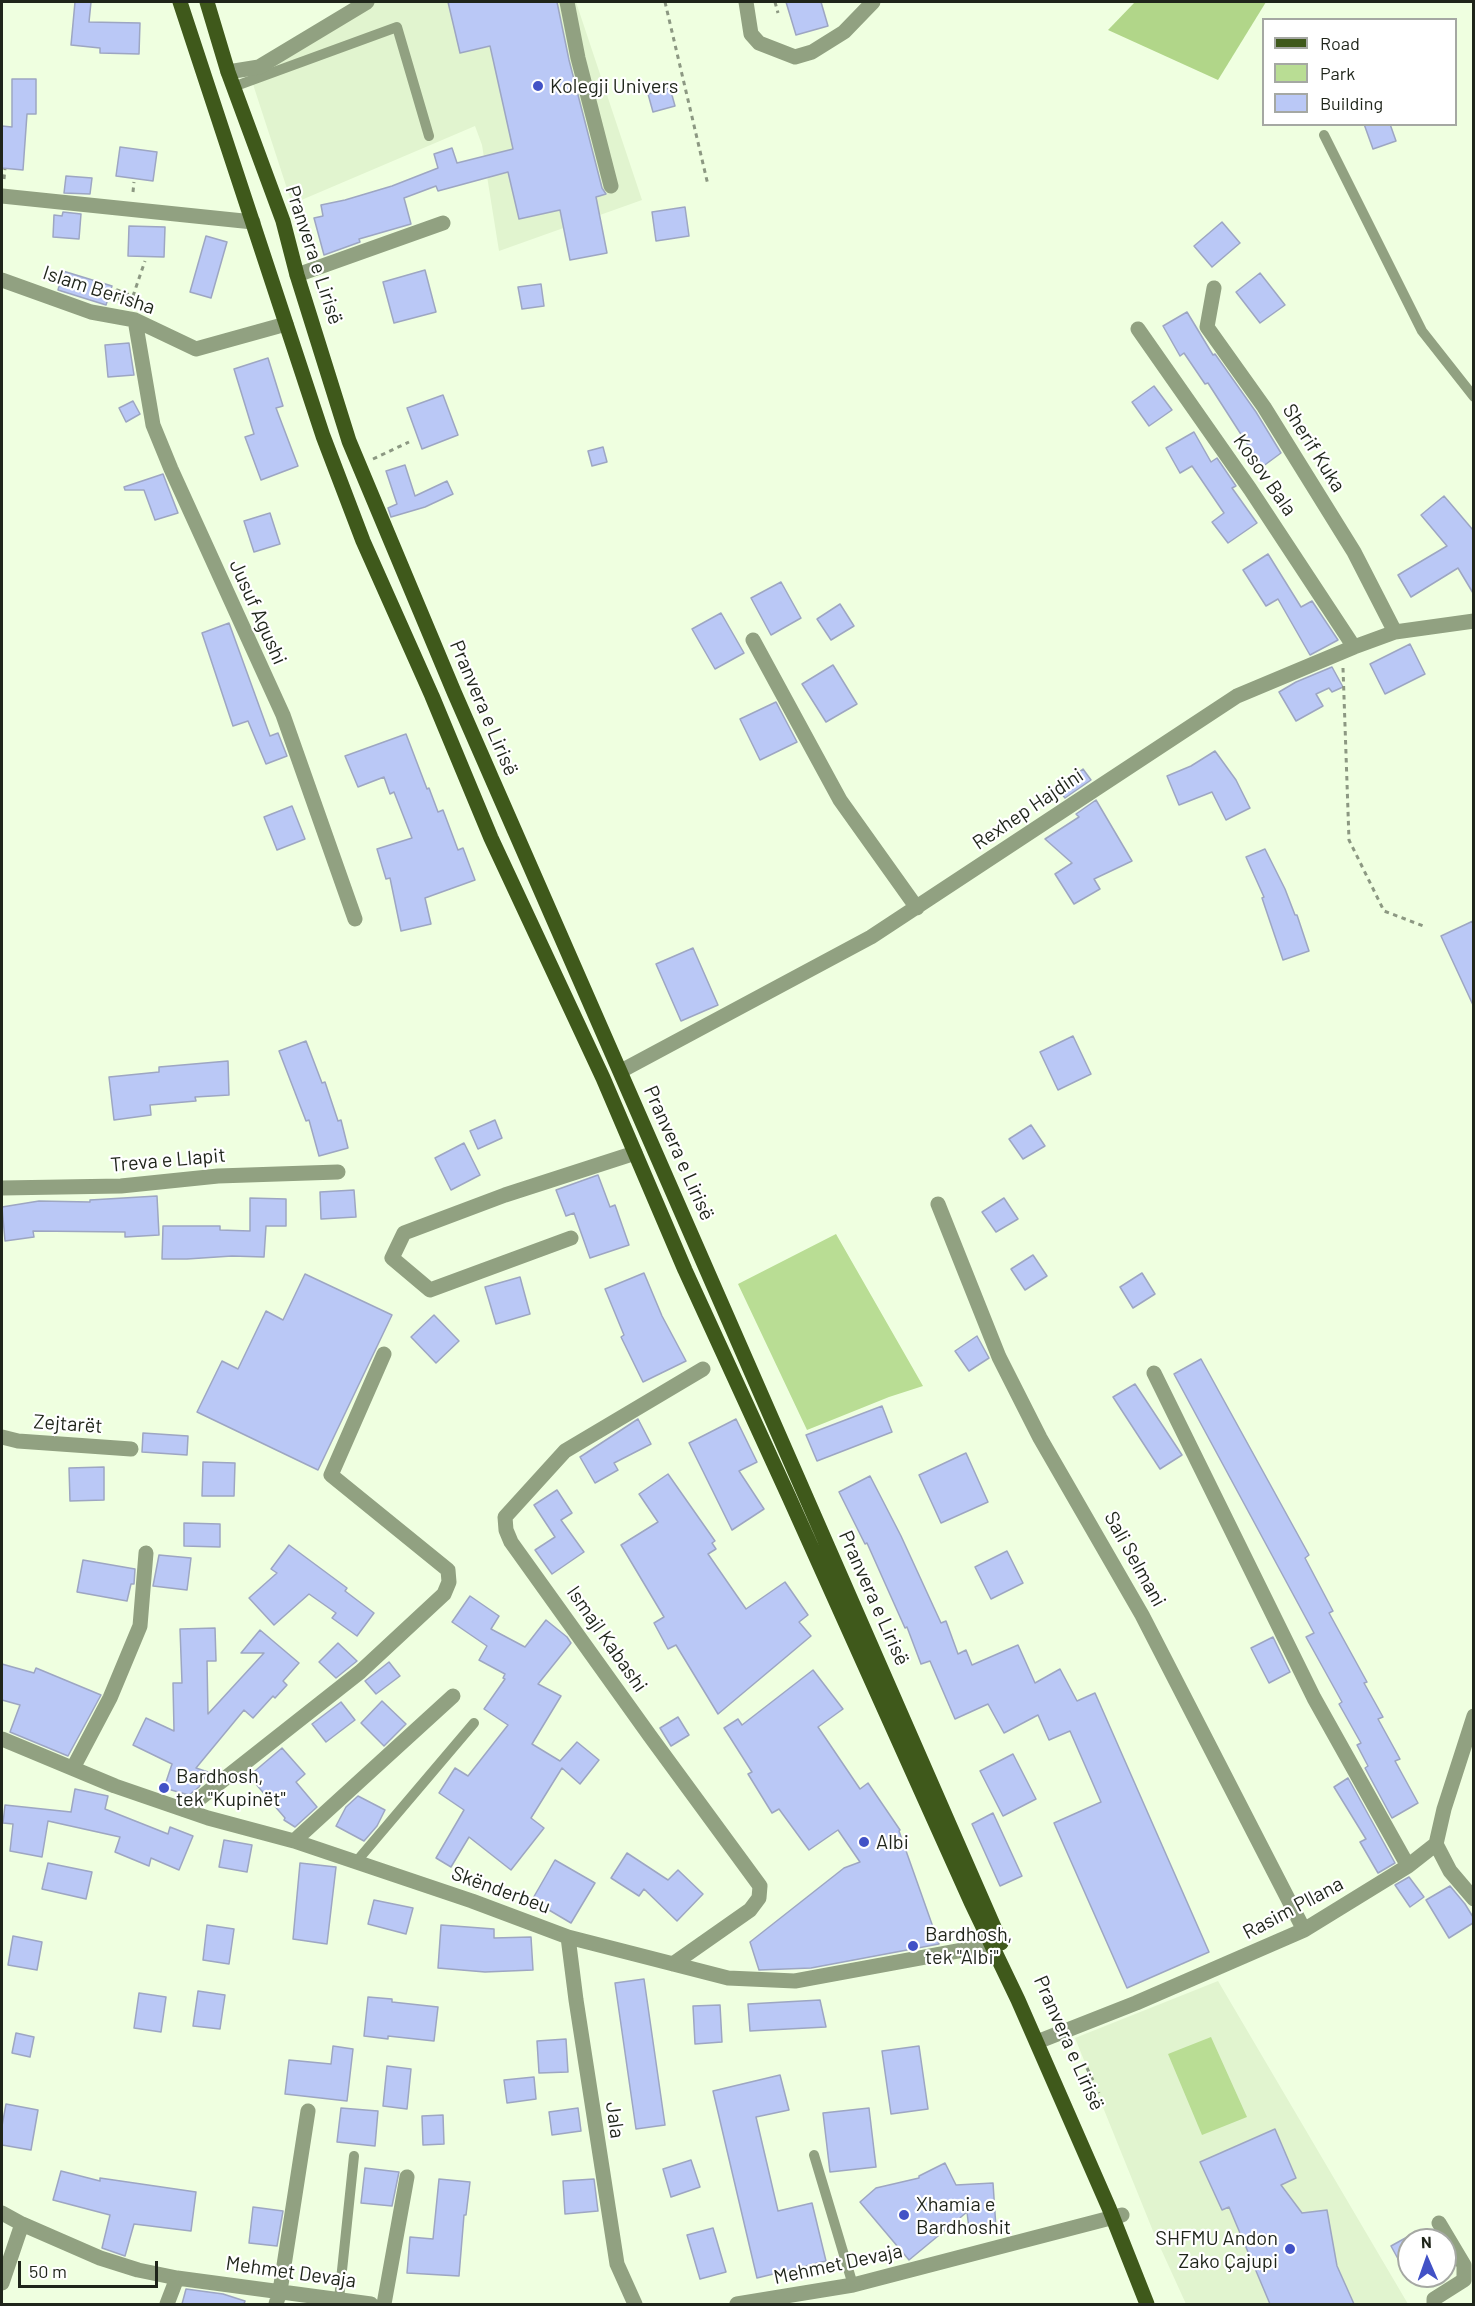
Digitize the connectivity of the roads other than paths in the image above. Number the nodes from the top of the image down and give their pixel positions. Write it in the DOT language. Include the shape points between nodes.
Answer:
graph roads {
  1 [pos="180,2"];
  2 [pos="207,2"];
  3 [pos="367,2"];
  4 [pos="567,2"];
  5 [pos="746,2"];
  6 [pos="873,2"];
  7 [pos="228,72"];
  8 [pos="233,87"];
  9 [pos="1324,135"];
  10 [pos="429,136"];
  11 [pos="611,186"];
  12 [pos="2,196"];
  13 [pos="253,222"];
  14 [pos="443,223"];
  15 [pos="297,275"];
  16 [pos="2,280"];
  17 [pos="1214,288"];
  18 [pos="127,319"];
  19 [pos="286,324"];
  20 [pos="1138,329"];
  21 [pos="1473,397"];
  22 [pos="1473,621"];
  23 [pos="1395,632"];
  24 [pos="753,640"];
  25 [pos="1348,649"];
  26 [pos="917,908"];
  27 [pos="355,919"];
  28 [pos="621,1071"];
  29 [pos="635,1153"];
  30 [pos="338,1172"];
  31 [pos="2,1188"];
  32 [pos="938,1204"];
  33 [pos="571,1238"];
  34 [pos="384,1354"];
  35 [pos="703,1369"];
  36 [pos="1154,1373"];
  37 [pos="2,1437"];
  38 [pos="131,1449"];
  39 [pos="146,1553"];
  40 [pos="453,1696"];
  41 [pos="1473,1716"];
  42 [pos="474,1723"];
  43 [pos="2,1739"];
  44 [pos="73,1768"];
  45 [pos="184,1810"];
  46 [pos="294,1841"];
  47 [pos="1436,1844"];
  48 [pos="356,1862"];
  49 [pos="1408,1866"];
  50 [pos="1473,1899"];
  51 [pos="1304,1930"];
  52 [pos="568,1937"];
  53 [pos="997,1944"];
  54 [pos="673,1964"];
  55 [pos="1041,2041"];
  56 [pos="308,2110"];
  57 [pos="814,2155"];
  58 [pos="354,2156"];
  59 [pos="407,2177"];
  60 [pos="2,2213"];
  61 [pos="1118,2216"];
  62 [pos="1439,2223"];
  63 [pos="22,2224"];
  64 [pos="177,2278"];
  65 [pos="2,2283"];
  66 [pos="854,2285"];
  67 [pos="278,2298"];
  68 [pos="339,2300"];
  69 [pos="167,2304"];
  70 [pos="371,2304"];
  71 [pos="384,2304"];
  72 [pos="635,2304"];
  73 [pos="737,2304"];
  74 [pos="1147,2304"];
  75 [pos="1156,2304"];
  76 [pos="1434,2304"];
  1 -- 13 [label="main road, Pranvera e Lirisë"];
  2 -- 7 [label="main road, Pranvera e Lirisë"];
  3 -- 7 [label="street" via="259,67"];
  4 -- 11 [label="street"];
  5 -- 6 [label="street" via="752,34 759,43 795,57 812,52 844,32"];
  7 -- 8 [label="main road, Pranvera e Lirisë"];
  8 -- 10 [label="lane" via="397,27"];
  8 -- 15 [label="main road, Pranvera e Lirisë" via="283,221"];
  9 -- 21 [label="lane" via="1422,331"];
  12 -- 13 [label="street"];
  13 -- 19 [label="main road, Pranvera e Lirisë"];
  14 -- 15 [label="street"];
  15 -- 28 [label="main road, Pranvera e Lirisë" via="350,441 454,692"];
  16 -- 18 [label="street, Islam Berisha" via="91,312"];
  17 -- 23 [label="street, Sherif Kuka" via="1207,327 1264,407 1354,552"];
  18 -- 19 [label="street, Islam Berisha" via="196,349"];
  18 -- 27 [label="street, Jusuf Agushi" via="153,425 282,715"];
  19 -- 29 [label="main road, Pranvera e Lirisë" via="363,542 491,838"];
  20 -- 25 [label="street, Kosov Bala" via="1250,489"];
  22 -- 23 [label="street, Rexhep Hajdini"];
  23 -- 25 [label="street, Rexhep Hajdini"];
  24 -- 26 [label="street" via="840,800"];
  25 -- 26 [label="street, Rexhep Hajdini" via="1237,696"];
  26 -- 28 [label="street, Rexhep Hajdini" via="871,937"];
  28 -- 53 [label="main road, Pranvera e Lirisë"];
  29 -- 33 [label="street, Pranvera e Lirisë" via="404,1233 392,1258 430,1290"];
  29 -- 53 [label="main road, Pranvera e Lirisë" via="970,1902"];
  30 -- 31 [label="street, Treva e Llapit" via="218,1176 121,1186"];
  32 -- 51 [label="street, Sali Selmani" via="999,1357 1040,1438 1142,1615"];
  34 -- 45 [label="street" via="331,1474 448,1570 444,1594 360,1672"];
  35 -- 54 [label="street, Ismajl Kabashi" via="565,1451 505,1517 512,1542 760,1886 759,1898 750,1910"];
  36 -- 49 [label="street" via="1314,1698"];
  37 -- 38 [label="street, Zejtarët"];
  39 -- 44 [label="street" via="140,1626 110,1698"];
  40 -- 46 [label="street"];
  41 -- 47 [label="street"];
  42 -- 48 [label="lane"];
  43 -- 44 [label="street, Skënderbeu"];
  44 -- 45 [label="street, Skënderbeu"];
  45 -- 46 [label="street, Skënderbeu"];
  46 -- 48 [label="street, Skënderbeu"];
  47 -- 49 [label="street, Rasim Pllana"];
  47 -- 50 [label="street" via="1449,1871"];
  48 -- 52 [label="street, Skënderbeu"];
  49 -- 51 [label="street, Rasim Pllana"];
  51 -- 55 [label="street, Rasim Pllana"];
  52 -- 54 [label="street, Skënderbeu"];
  52 -- 72 [label="street, Jala" via="617,2264"];
  53 -- 54 [label="street, Skënderbeu" via="795,1981 728,1978"];
  53 -- 55 [label="main road, Pranvera e Lirisë"];
  55 -- 61 [label="main road, Pranvera e Lirisë"];
  56 -- 67 [label="street"];
  57 -- 66 [label="lane"];
  58 -- 68 [label="lane"];
  59 -- 71 [label="street"];
  60 -- 63 [label="street, Mehmet Devaja"];
  61 -- 66 [label="street, Mehmet Devaja"];
  61 -- 74 [label="main road, Pranvera e Lirisë"];
  61 -- 75 [label="main road, Pranvera e Lirisë"];
  62 -- 76 [label="street" via="1464,2265 1464,2280 1434,2299"];
  63 -- 64 [label="street, Mehmet Devaja" via="100,2258"];
  63 -- 65 [label="street"];
  64 -- 67 [label="street, Mehmet Devaja"];
  64 -- 69 [label="street"];
  66 -- 73 [label="street, Mehmet Devaja"];
  67 -- 68 [label="street, Mehmet Devaja"];
  68 -- 70 [label="street, Mehmet Devaja"];
}
